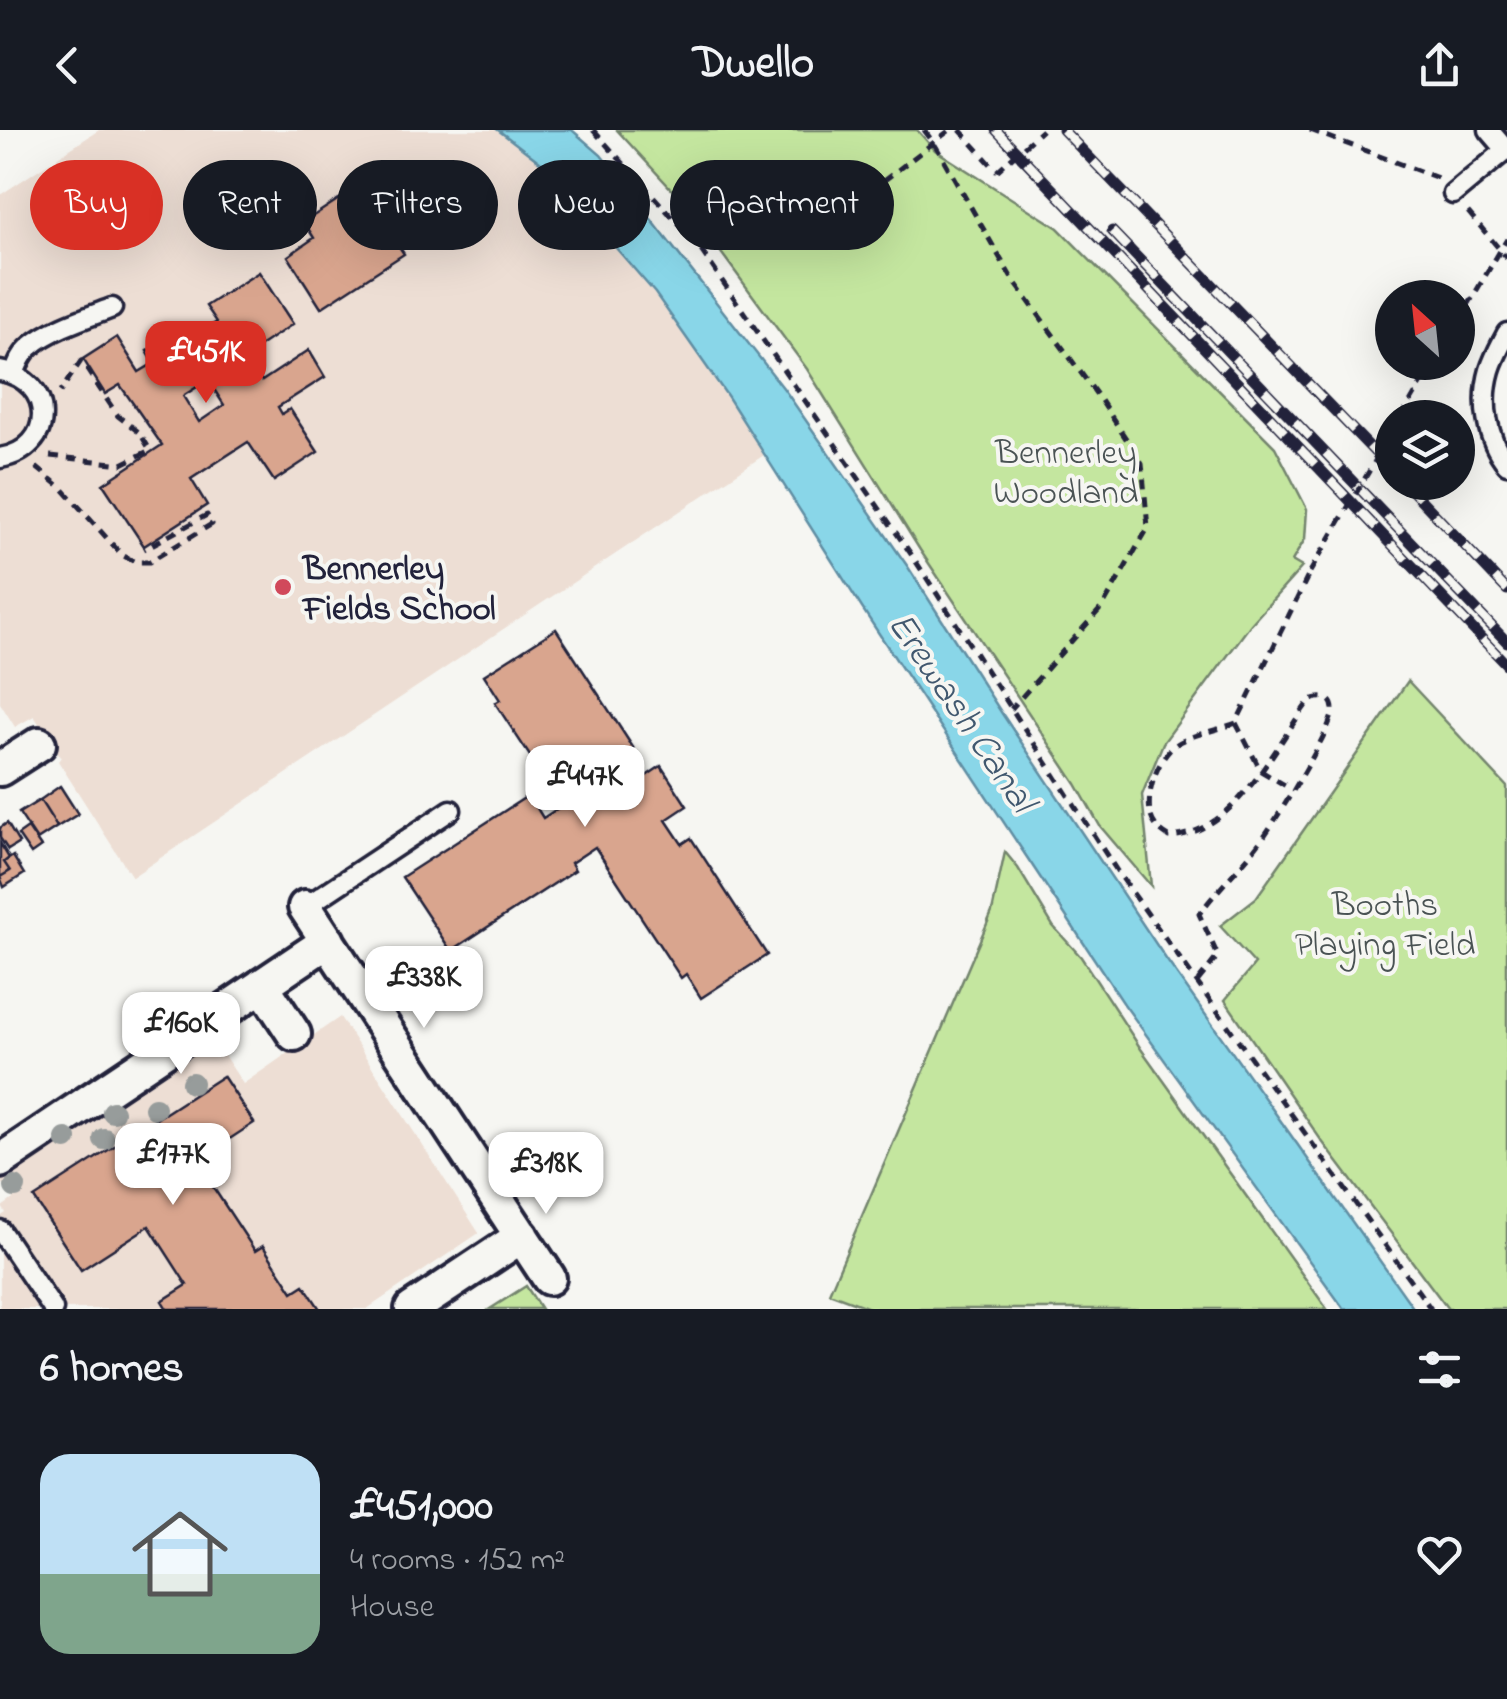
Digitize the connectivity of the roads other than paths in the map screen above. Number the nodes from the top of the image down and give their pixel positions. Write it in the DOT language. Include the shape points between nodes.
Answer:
graph roads {
  1 [pos="1489,130"];
  2 [pos="1506,151"];
  3 [pos="1453,194"];
  4 [pos="112,308"];
  5 [pos="1507,332"];
  6 [pos="7,372"];
  7 [pos="0,458"];
  8 [pos="1507,464"];
  9 [pos="38,744"];
  10 [pos="0,769"];
  11 [pos="452,810"];
  12 [pos="306,908"];
  13 [pos="328,941"];
  14 [pos="262,986"];
  15 [pos="294,1034"];
  16 [pos="0,1162"];
  17 [pos="0,1230"];
  18 [pos="522,1236"];
  19 [pos="549,1278"];
  20 [pos="53,1309"];
  21 [pos="412,1309"];
  1 -- 2 [label="lane"];
  2 -- 3 [label="lane"];
  4 -- 6 [label="lane" via="39,340"];
  5 -- 8 [label="lane" via="1485,399 1487,425"];
  6 -- 7 [label="lane" via="36,392 42,421 28,447"];
  9 -- 10 [label="street"];
  11 -- 12 [label="lane"];
  12 -- 13 [label="street"];
  13 -- 14 [label="street"];
  13 -- 18 [label="street"];
  14 -- 15 [label="street"];
  14 -- 16 [label="street"];
  17 -- 20 [label="lane"];
  18 -- 19 [label="street"];
  18 -- 21 [label="street"];
}
